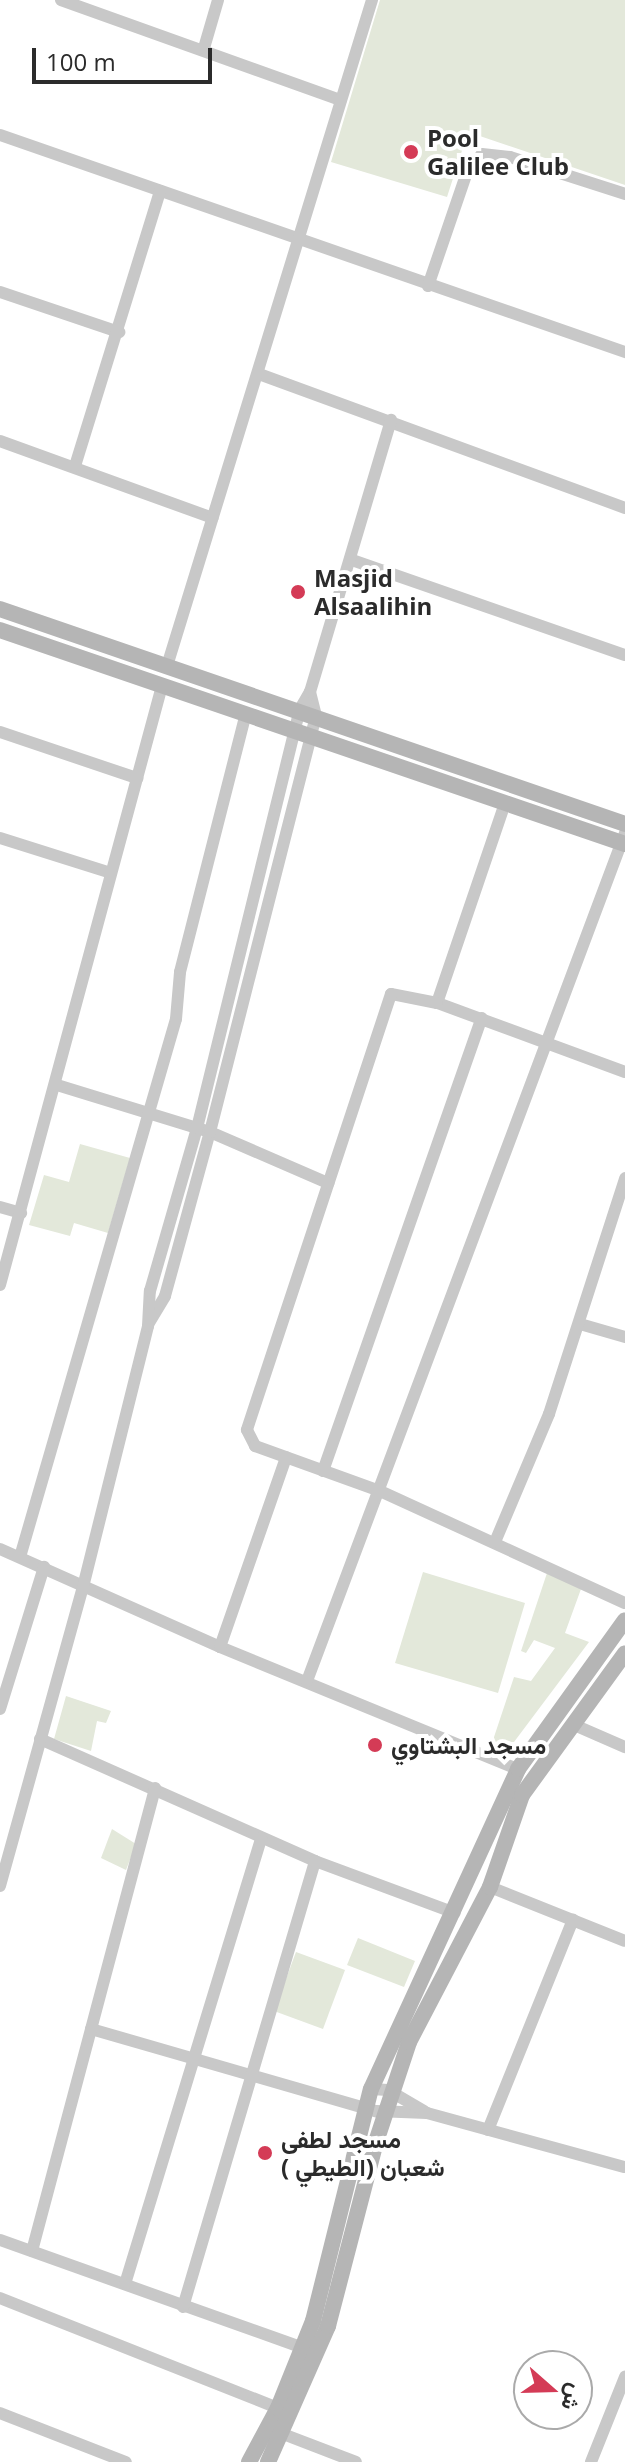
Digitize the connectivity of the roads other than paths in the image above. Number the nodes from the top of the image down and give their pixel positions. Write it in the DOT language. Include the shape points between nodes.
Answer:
graph roads {
  1 [pos="61,0"];
  2 [pos="218,0"];
  3 [pos="372,0"];
  4 [pos="204,48"];
  5 [pos="341,100"];
  6 [pos="0,135"];
  7 [pos="160,191"];
  8 [pos="625,194"];
  9 [pos="301,238"];
  10 [pos="428,286"];
  11 [pos="0,292"];
  12 [pos="119,332"];
  13 [pos="625,352"];
  14 [pos="259,374"];
  15 [pos="391,420"];
  16 [pos="0,441"];
  17 [pos="75,466"];
  18 [pos="625,508"];
  19 [pos="213,518"];
  20 [pos="352,560"];
  21 [pos="0,609"];
  22 [pos="0,630"];
  23 [pos="624,651"];
  24 [pos="167,666"];
  25 [pos="162,686"];
  26 [pos="310,692"];
  27 [pos="300,709"];
  28 [pos="246,714"];
  29 [pos="316,716"];
  30 [pos="0,732"];
  31 [pos="303,733"];
  32 [pos="137,778"];
  33 [pos="505,803"];
  34 [pos="625,824"];
  35 [pos="0,838"];
  36 [pos="624,840"];
  37 [pos="111,873"];
  38 [pos="437,1003"];
  39 [pos="482,1018"];
  40 [pos="548,1043"];
  41 [pos="625,1072"];
  42 [pos="57,1085"];
  43 [pos="150,1111"];
  44 [pos="204,1130"];
  45 [pos="625,1178"];
  46 [pos="328,1183"];
  47 [pos="0,1207"];
  48 [pos="21,1213"];
  49 [pos="620,1222"];
  50 [pos="0,1285"];
  51 [pos="580,1324"];
  52 [pos="625,1337"];
  53 [pos="286,1457"];
  54 [pos="323,1471"];
  55 [pos="380,1491"];
  56 [pos="495,1542"];
  57 [pos="0,1549"];
  58 [pos="20,1557"];
  59 [pos="44,1567"];
  60 [pos="84,1583"];
  61 [pos="625,1603"];
  62 [pos="625,1620"];
  63 [pos="220,1647"];
  64 [pos="625,1653"];
  65 [pos="307,1681"];
  66 [pos="3,1684"];
  67 [pos="0,1709"];
  68 [pos="572,1724"];
  69 [pos="40,1739"];
  70 [pos="625,1747"];
  71 [pos="518,1769"];
  72 [pos="155,1788"];
  73 [pos="261,1838"];
  74 [pos="315,1861"];
  75 [pos="470,1879"];
  76 [pos="0,1886"];
  77 [pos="489,1887"];
  78 [pos="455,1913"];
  79 [pos="573,1920"];
  80 [pos="625,1941"];
  81 [pos="91,2029"];
  82 [pos="194,2059"];
  83 [pos="250,2075"];
  84 [pos="371,2089"];
  85 [pos="394,2093"];
  86 [pos="364,2107"];
  87 [pos="387,2112"];
  88 [pos="427,2113"];
  89 [pos="488,2130"];
  90 [pos="624,2164"];
  91 [pos="0,2240"];
  92 [pos="32,2251"];
  93 [pos="125,2284"];
  94 [pos="0,2298"];
  95 [pos="183,2307"];
  96 [pos="303,2348"];
  97 [pos="625,2377"];
  98 [pos="278,2408"];
  99 [pos="0,2413"];
  100 [pos="283,2434"];
  101 [pos="126,2462"];
  102 [pos="249,2462"];
  103 [pos="268,2462"];
  104 [pos="356,2462"];
  105 [pos="591,2462"];
  1 -- 4 [label="street"];
  2 -- 4 [label="street"];
  3 -- 5 [label="street"];
  4 -- 5 [label="street"];
  5 -- 9 [label="street"];
  6 -- 7 [label="street"];
  7 -- 9 [label="street"];
  7 -- 12 [label="street"];
  8 -- 10 [label="street" via="510,157 482,154 467,172"];
  9 -- 10 [label="street"];
  9 -- 14 [label="street"];
  10 -- 13 [label="street"];
  11 -- 12 [label="street"];
  12 -- 17 [label="street"];
  14 -- 15 [label="street"];
  14 -- 19 [label="street"];
  15 -- 18 [label="street"];
  15 -- 20 [label="street"];
  16 -- 17 [label="street"];
  17 -- 19 [label="street"];
  19 -- 24 [label="street"];
  20 -- 23 [label="street"];
  20 -- 26 [label="street"];
  21 -- 24 [label="street"];
  22 -- 25 [label="street"];
  24 -- 27 [label="street"];
  25 -- 28 [label="street"];
  25 -- 32 [label="street"];
  26 -- 27 [label="street"];
  26 -- 29 [label="street"];
  27 -- 29 [label="street"];
  27 -- 31 [label="street"];
  28 -- 31 [label="street"];
  28 -- 43 [label="street"];
  29 -- 31 [label="street"];
  29 -- 34 [label="street"];
  30 -- 32 [label="street"];
  31 -- 33 [label="street"];
  31 -- 44 [label="street"];
  32 -- 37 [label="street"];
  33 -- 36 [label="street"];
  33 -- 38 [label="street"];
  35 -- 37 [label="street"];
  36 -- 40 [label="street"];
  37 -- 42 [label="street"];
  38 -- 39 [label="street"];
  38 -- 46 [label="street" via="391,994"];
  39 -- 40 [label="street"];
  39 -- 54 [label="street"];
  40 -- 41 [label="street"];
  40 -- 55 [label="street"];
  42 -- 43 [label="street"];
  42 -- 48 [label="street"];
  43 -- 44 [label="street"];
  43 -- 58 [label="street"];
  44 -- 46 [label="street"];
  44 -- 60 [label="street" via="150,1291 148,1326"];
  45 -- 49 [label="street"];
  46 -- 53 [label="street" via="247,1421 253,1444"];
  47 -- 48 [label="street"];
  48 -- 50 [label="street"];
  49 -- 51 [label="street"];
  51 -- 52 [label="street"];
  51 -- 56 [label="street" via="519,1496"];
  53 -- 54 [label="street"];
  53 -- 63 [label="street"];
  54 -- 55 [label="street"];
  55 -- 56 [label="street"];
  55 -- 65 [label="street"];
  56 -- 61 [label="street"];
  57 -- 58 [label="street"];
  58 -- 59 [label="street"];
  59 -- 60 [label="street"];
  59 -- 66 [label="street"];
  60 -- 63 [label="street"];
  60 -- 69 [label="street"];
  62 -- 71 [label="street"];
  63 -- 65 [label="street"];
  64 -- 68 [label="street"];
  65 -- 71 [label="street"];
  66 -- 67 [label="street"];
  68 -- 70 [label="street"];
  68 -- 77 [label="street" via="522,1795"];
  69 -- 72 [label="street"];
  69 -- 76 [label="street"];
  71 -- 75 [label="street"];
  72 -- 73 [label="street"];
  72 -- 81 [label="street"];
  73 -- 74 [label="street"];
  73 -- 82 [label="street"];
  74 -- 78 [label="street"];
  74 -- 83 [label="street"];
  75 -- 77 [label="street" via="482,1871"];
  75 -- 78 [label="street"];
  77 -- 79 [label="street"];
  77 -- 85 [label="street" via="409,2042"];
  78 -- 84 [label="street"];
  79 -- 80 [label="street"];
  79 -- 89 [label="street"];
  81 -- 82 [label="street"];
  81 -- 92 [label="street"];
  82 -- 83 [label="street"];
  82 -- 93 [label="street"];
  83 -- 86 [label="street"];
  83 -- 95 [label="street"];
  84 -- 85 [label="street"];
  84 -- 86 [label="street"];
  85 -- 87 [label="street"];
  85 -- 88 [label="street"];
  86 -- 87 [label="street"];
  86 -- 96 [label="street" via="330,2264"];
  87 -- 88 [label="street"];
  87 -- 100 [label="street" via="328,2326"];
  88 -- 89 [label="street"];
  89 -- 90 [label="street"];
  91 -- 92 [label="street"];
  92 -- 93 [label="street"];
  93 -- 95 [label="street"];
  94 -- 98 [label="street"];
  95 -- 96 [label="street"];
  96 -- 98 [label="street"];
  97 -- 105 [label="street"];
  98 -- 102 [label="street"];
  99 -- 101 [label="street"];
  100 -- 103 [label="street"];
  100 -- 104 [label="street"];
}
